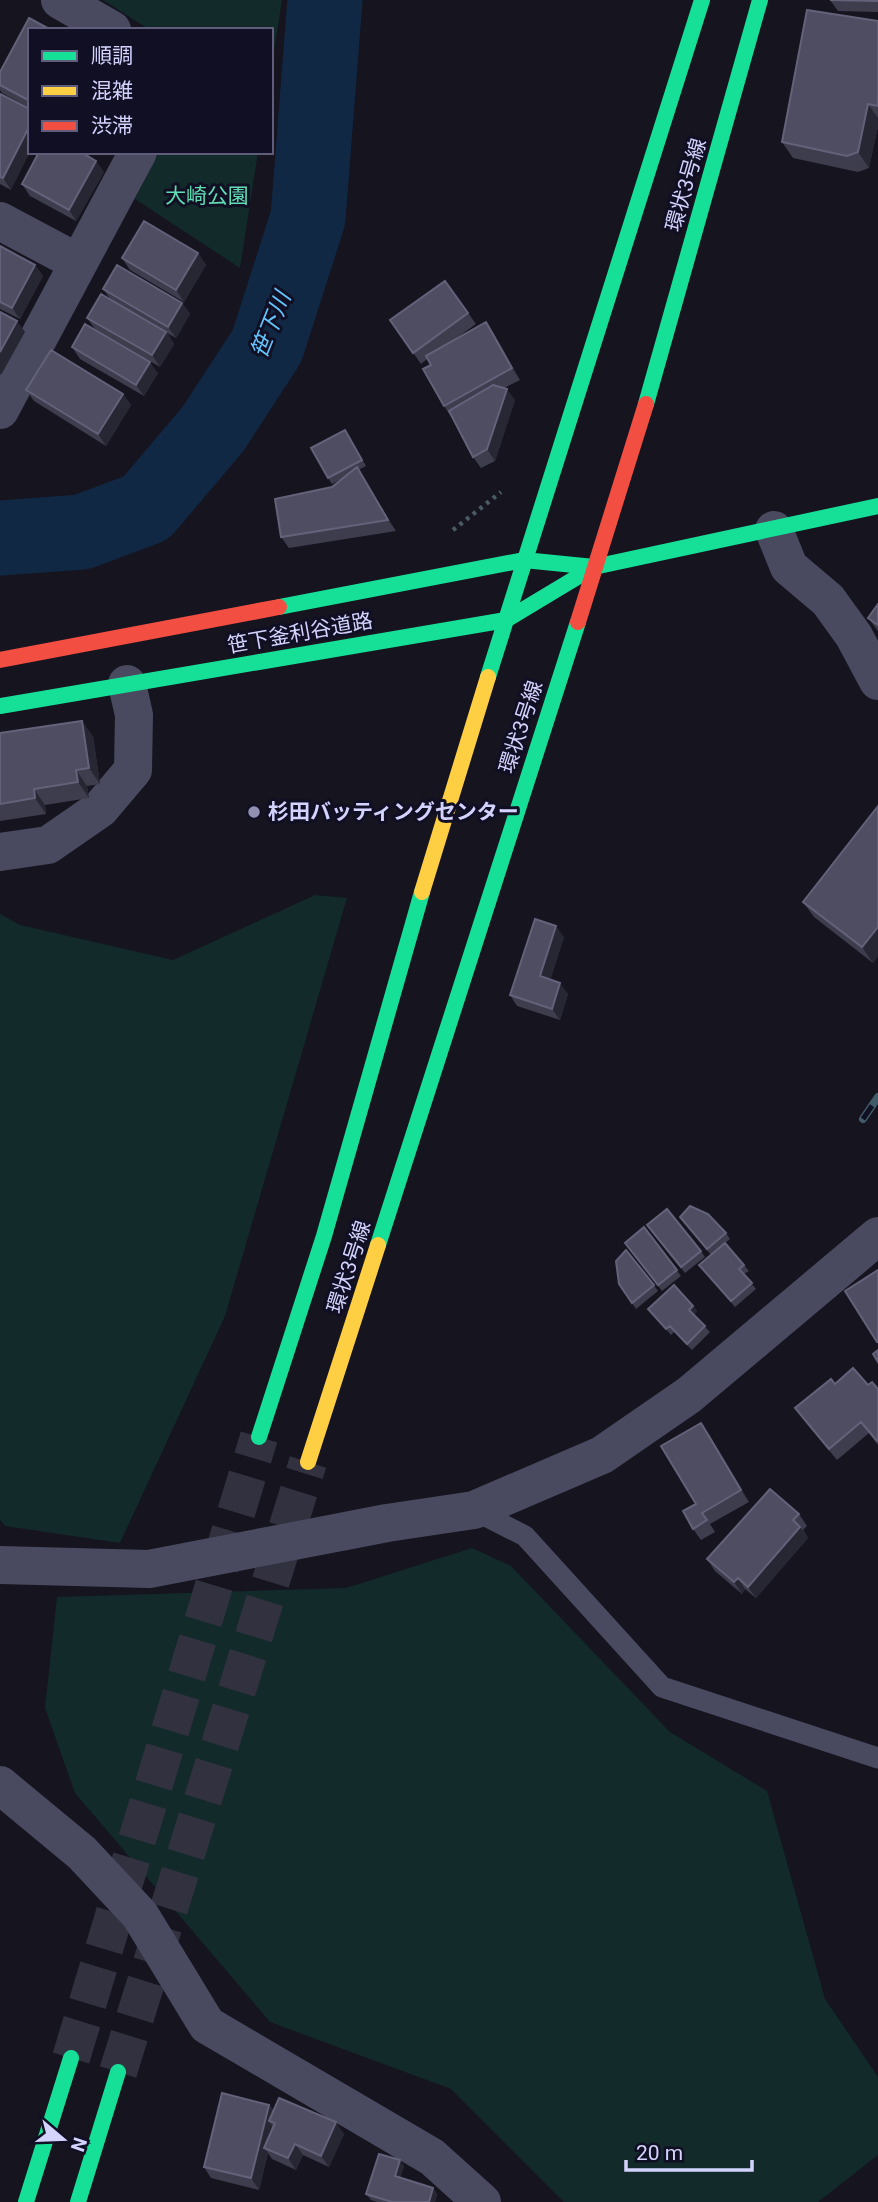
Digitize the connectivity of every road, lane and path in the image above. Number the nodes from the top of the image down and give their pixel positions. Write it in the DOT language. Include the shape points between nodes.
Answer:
graph roads {
  1 [pos="60,0"];
  2 [pos="702,0"];
  3 [pos="760,0"];
  4 [pos="109,28"];
  5 [pos="137,154"];
  6 [pos="0,221"];
  7 [pos="77,262"];
  8 [pos="0,410"];
  9 [pos="878,506"];
  10 [pos="774,530"];
  11 [pos="524,560"];
  12 [pos="594,567"];
  13 [pos="506,620"];
  14 [pos="0,660"];
  15 [pos="878,681"];
  16 [pos="127,684"];
  17 [pos="0,706"];
  18 [pos="0,852"];
  19 [pos="878,1236"];
  20 [pos="259,1437"];
  21 [pos="308,1462"];
  22 [pos="474,1510"];
  23 [pos="0,1565"];
  24 [pos="878,1758"];
  25 [pos="0,1786"];
  26 [pos="71,2057"];
  27 [pos="118,2072"];
  28 [pos="26,2202"];
  29 [pos="78,2202"];
  30 [pos="482,2202"];
  1 -- 4 [label="street"];
  2 -- 11 [label="street, 環状3号線"];
  3 -- 12 [label="street, 環状3号線" via="630,460"];
  5 -- 7 [label="street"];
  6 -- 7 [label="street"];
  7 -- 8 [label="street"];
  9 -- 10 [label="street, 笹下釜利谷道路"];
  10 -- 12 [label="street, 笹下釜利谷道路"];
  10 -- 15 [label="street" via="789,567 828,600 854,635"];
  11 -- 12 [label="street, 笹下釜利谷道路"];
  11 -- 13 [label="street, 環状3号線"];
  11 -- 14 [label="street, 笹下釜利谷道路"];
  12 -- 13 [label="street, 笹下釜利谷道路"];
  12 -- 21 [label="street, 環状3号線"];
  13 -- 16 [label="street, 笹下釜利谷道路"];
  13 -- 20 [label="street, 環状3号線" via="407,940 324,1236"];
  16 -- 17 [label="street, 笹下釜利谷道路"];
  16 -- 18 [label="street" via="134,715 133,770 100,809 48,845"];
  19 -- 22 [label="street" via="689,1395 602,1455"];
  22 -- 23 [label="street" via="149,1569"];
  22 -- 24 [label="lane" via="526,1536 662,1687"];
  25 -- 30 [label="street" via="82,1853 140,1915 207,2025 432,2157"];
  26 -- 28 [label="street"];
  27 -- 29 [label="street"];
}
